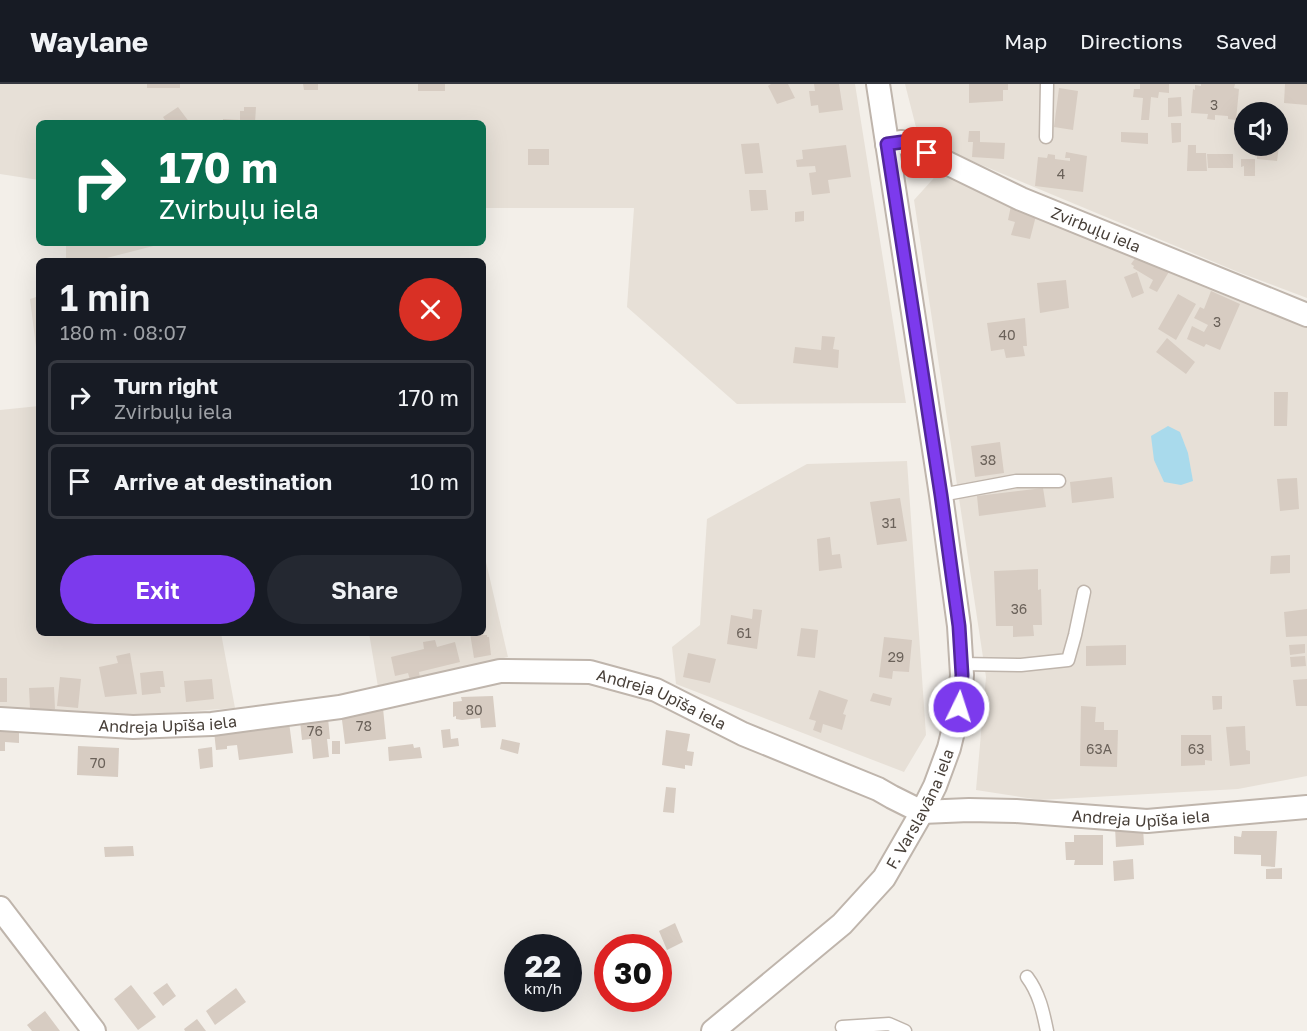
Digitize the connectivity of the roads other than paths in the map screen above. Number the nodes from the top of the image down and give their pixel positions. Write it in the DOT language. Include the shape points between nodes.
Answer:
graph roads {
  1 [pos="878,84"];
  2 [pos="1047,84"];
  3 [pos="1046,137"];
  4 [pos="887,144"];
  5 [pos="1307,315"];
  6 [pos="1059,482"];
  7 [pos="941,495"];
  8 [pos="1084,592"];
  9 [pos="961,663"];
  10 [pos="0,719"];
  11 [pos="1307,807"];
  12 [pos="922,812"];
  13 [pos="0,908"];
  14 [pos="1027,977"];
  15 [pos="842,1027"];
  16 [pos="94,1031"];
  17 [pos="713,1031"];
  18 [pos="905,1031"];
  19 [pos="1047,1031"];
  1 -- 4 [label="street, F. Varslavāna iela"];
  2 -- 3 [label="lane"];
  4 -- 5 [label="street, Zvirbuļu iela" via="908,144 1021,199"];
  4 -- 7 [label="street, F. Varslavāna iela"];
  6 -- 7 [label="lane" via="1016,481"];
  7 -- 9 [label="street, F. Varslavāna iela"];
  8 -- 9 [label="lane" via="1068,660 1021,665"];
  9 -- 12 [label="street, F. Varslavāna iela" via="959,707 949,748"];
  10 -- 12 [label="street, Andreja Upīša iela" via="133,727 212,724 340,707 500,671 590,672 656,690 743,735 878,789"];
  11 -- 12 [label="street, Andreja Upīša iela" via="1147,821 1016,811"];
  12 -- 17 [label="street, F. Varslavāna iela" via="884,878 849,917"];
  13 -- 16 [label="street"];
  14 -- 19 [label="lane" via="1042,1004"];
  15 -- 18 [label="lane" via="889,1024"];
}
